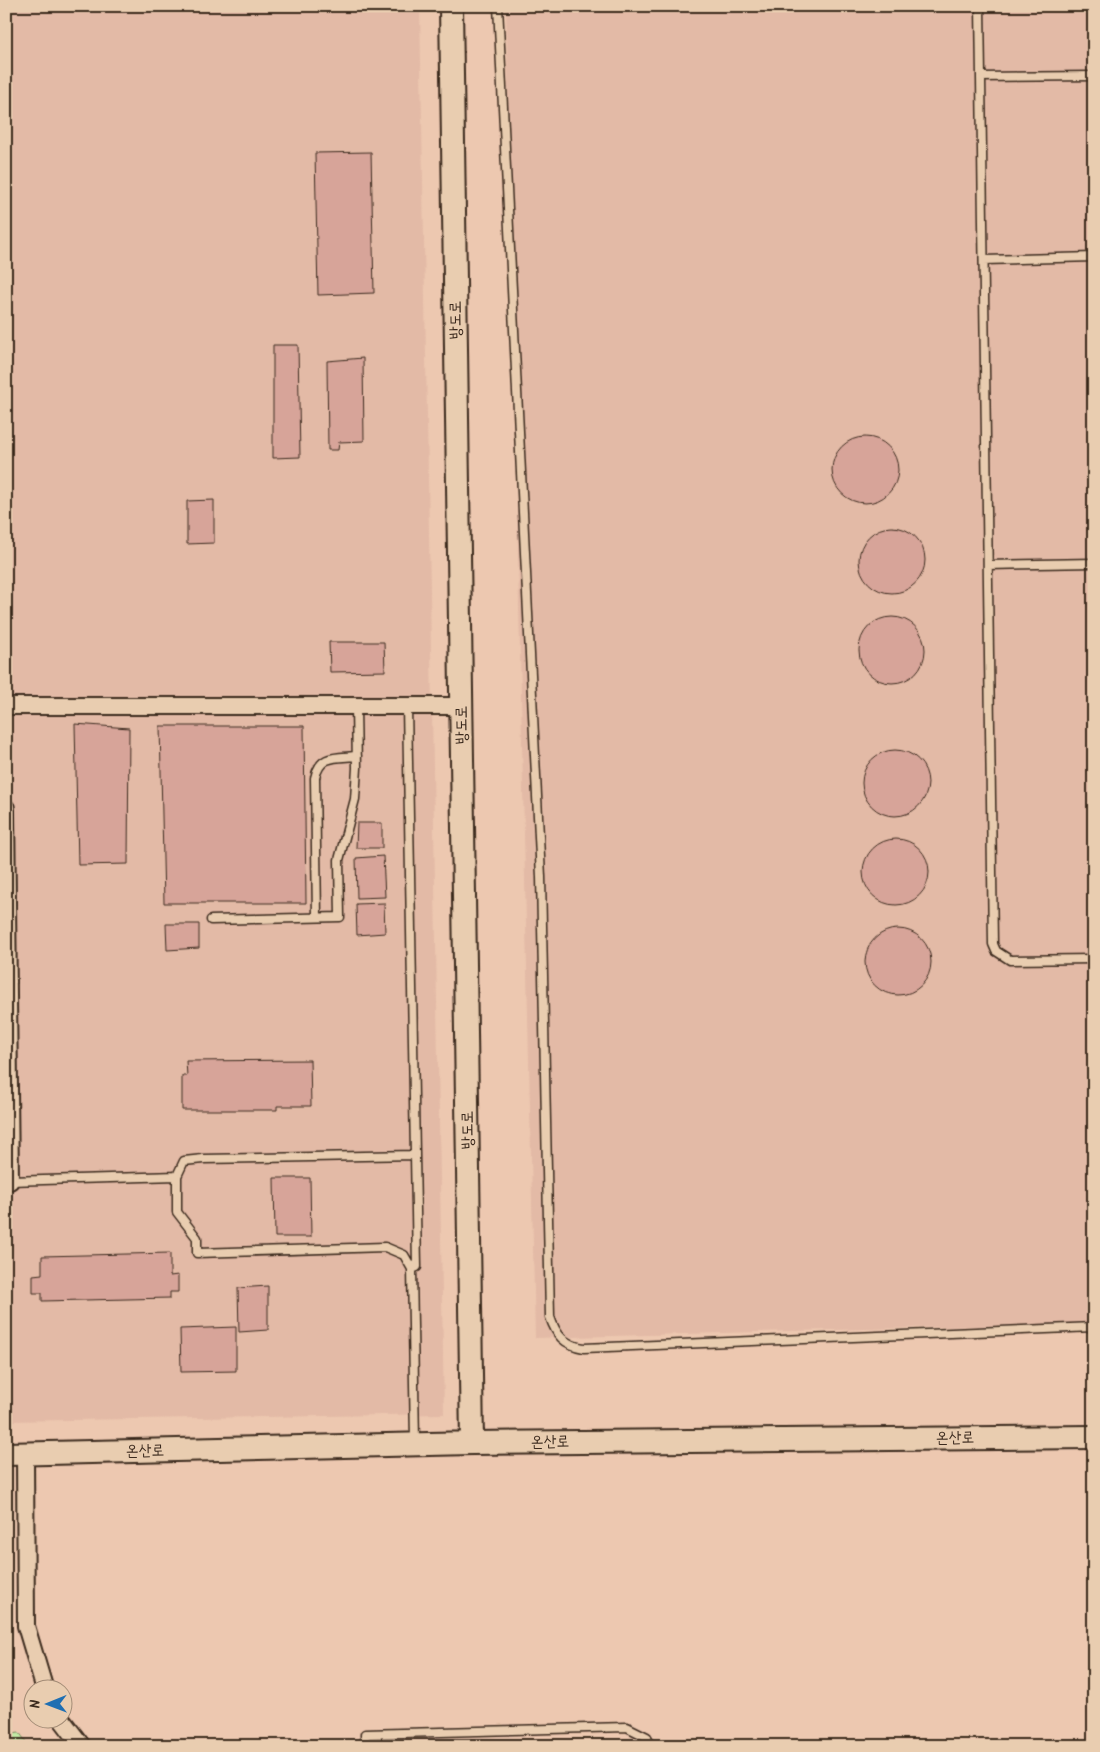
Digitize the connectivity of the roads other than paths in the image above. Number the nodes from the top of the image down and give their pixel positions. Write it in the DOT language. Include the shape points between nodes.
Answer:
graph roads {
  1 [pos="451,6"];
  2 [pos="498,6"];
  3 [pos="980,6"];
  4 [pos="1094,76"];
  5 [pos="981,77"];
  6 [pos="1094,257"];
  7 [pos="984,260"];
  8 [pos="1094,563"];
  9 [pos="988,565"];
  10 [pos="6,706"];
  11 [pos="356,706"];
  12 [pos="407,706"];
  13 [pos="462,706"];
  14 [pos="357,756"];
  15 [pos="6,808"];
  16 [pos="317,917"];
  17 [pos="210,920"];
  18 [pos="1094,959"];
  19 [pos="415,1155"];
  20 [pos="177,1176"];
  21 [pos="8,1181"];
  22 [pos="412,1269"];
  23 [pos="1094,1328"];
  24 [pos="1094,1436"];
  25 [pos="472,1443"];
  26 [pos="415,1445"];
  27 [pos="16,1454"];
  28 [pos="41,1680"];
  29 [pos="70,1730"];
  30 [pos="82,1746"];
  31 [pos="365,1746"];
  32 [pos="649,1746"];
  1 -- 13 [label="street, 방도로"];
  2 -- 23 [label="lane" via="541,877 550,1317 554,1330 563,1341 584,1348"];
  3 -- 5 [label="lane"];
  4 -- 5 [label="lane"];
  5 -- 7 [label="lane"];
  6 -- 7 [label="lane"];
  7 -- 9 [label="lane"];
  8 -- 9 [label="lane"];
  9 -- 18 [label="lane" via="993,944 996,951 1010,960"];
  10 -- 11 [label="street"];
  11 -- 12 [label="street"];
  11 -- 14 [label="lane"];
  12 -- 13 [label="street"];
  12 -- 19 [label="lane"];
  13 -- 25 [label="street, 방도로"];
  14 -- 16 [label="lane" via="355,799 339,860 340,917"];
  14 -- 16 [label="lane" via="325,760 318,767 315,778"];
  15 -- 21 [label="street"];
  16 -- 17 [label="lane"];
  19 -- 20 [label="lane" via="203,1159 184,1161"];
  19 -- 22 [label="lane" via="417,1267"];
  20 -- 21 [label="lane"];
  20 -- 22 [label="lane" via="177,1212 197,1238 197,1253 385,1247 404,1255"];
  22 -- 26 [label="lane"];
  24 -- 25 [label="street, 온산로"];
  25 -- 26 [label="street, 온산로"];
  26 -- 27 [label="street, 온산로"];
  27 -- 28 [label="street" via="26,1626"];
  29 -- 30 [label="street"];
  31 -- 32 [label="lane" via="365,1734 627,1727 647,1738"];
}
